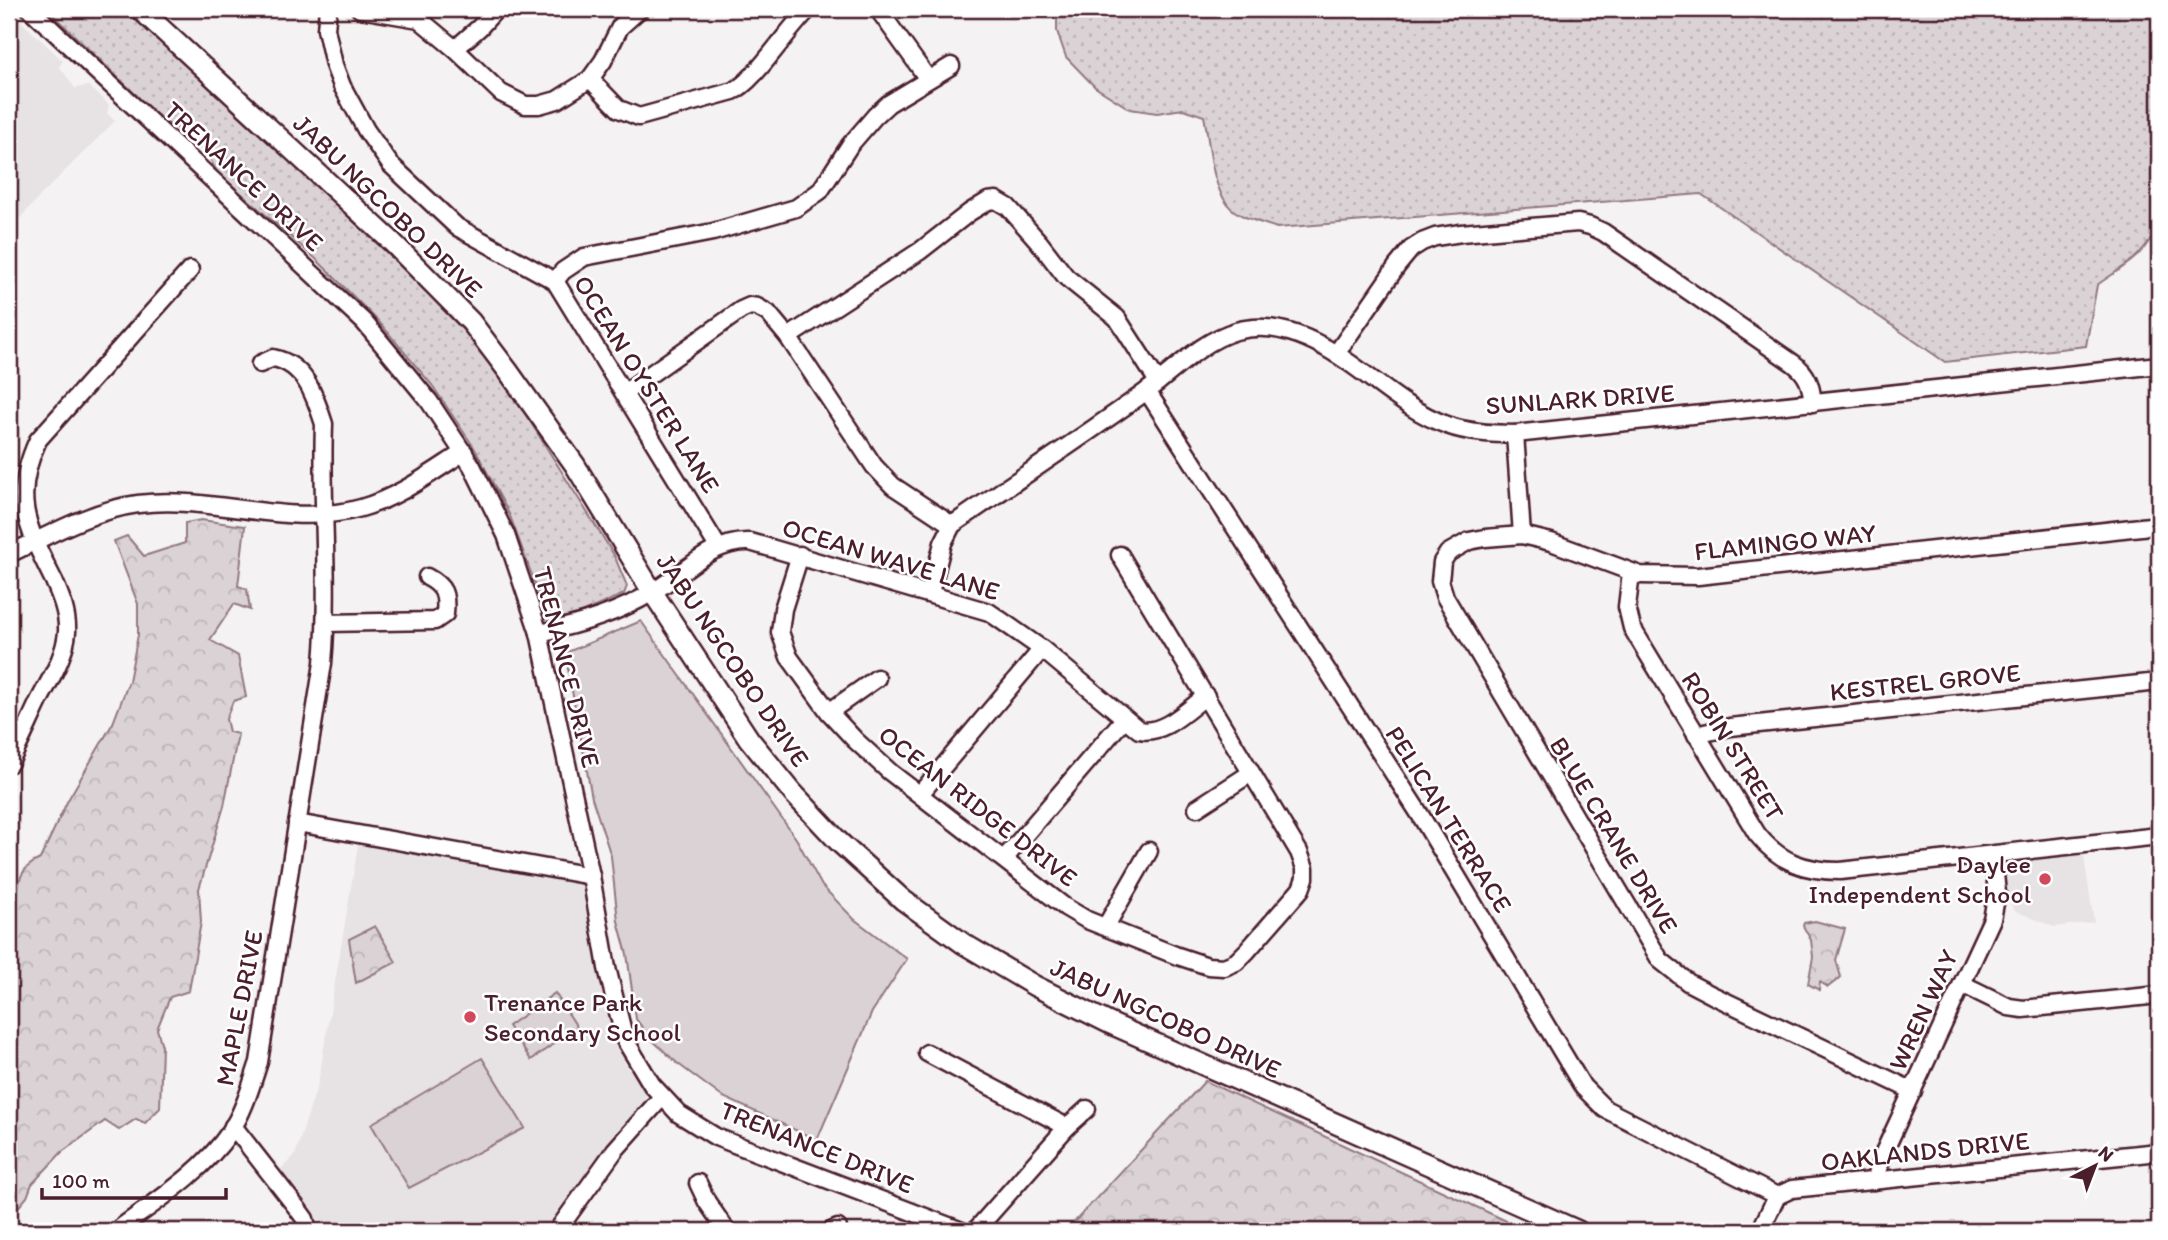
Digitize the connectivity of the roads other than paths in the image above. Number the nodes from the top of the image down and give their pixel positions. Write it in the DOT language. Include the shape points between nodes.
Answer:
graph roads {
  1 [pos="30,9"];
  2 [pos="140,9"];
  3 [pos="328,9"];
  4 [pos="360,9"];
  5 [pos="496,9"];
  6 [pos="640,9"];
  7 [pos="809,9"];
  8 [pos="878,9"];
  9 [pos="456,49"];
  10 [pos="951,66"];
  11 [pos="590,79"];
  12 [pos="928,79"];
  13 [pos="190,270"];
  14 [pos="555,281"];
  15 [pos="788,337"];
  16 [pos="1336,354"];
  17 [pos="260,364"];
  18 [pos="2159,365"];
  19 [pos="1152,386"];
  20 [pos="624,393"];
  21 [pos="1813,403"];
  22 [pos="1515,434"];
  23 [pos="464,452"];
  24 [pos="325,515"];
  25 [pos="952,525"];
  26 [pos="2159,526"];
  27 [pos="1522,536"];
  28 [pos="35,542"];
  29 [pos="718,547"];
  30 [pos="9,554"];
  31 [pos="800,555"];
  32 [pos="1120,555"];
  33 [pos="1631,573"];
  34 [pos="427,577"];
  35 [pos="653,593"];
  36 [pos="930,593"];
  37 [pos="326,623"];
  38 [pos="539,633"];
  39 [pos="1042,649"];
  40 [pos="877,678"];
  41 [pos="2159,682"];
  42 [pos="1206,696"];
  43 [pos="829,712"];
  44 [pos="1124,719"];
  45 [pos="1696,735"];
  46 [pos="11,756"];
  47 [pos="1251,773"];
  48 [pos="920,794"];
  49 [pos="1197,808"];
  50 [pos="297,824"];
  51 [pos="2159,836"];
  52 [pos="1149,851"];
  53 [pos="1993,855"];
  54 [pos="1004,859"];
  55 [pos="591,876"];
  56 [pos="1106,926"];
  57 [pos="1962,984"];
  58 [pos="2159,995"];
  59 [pos="927,1053"];
  60 [pos="1913,1091"];
  61 [pos="662,1097"];
  62 [pos="1087,1110"];
  63 [pos="233,1126"];
  64 [pos="1067,1127"];
  65 [pos="2159,1152"];
  66 [pos="1874,1181"];
  67 [pos="698,1183"];
  68 [pos="1777,1196"];
  69 [pos="116,1231"];
  70 [pos="308,1231"];
  71 [pos="557,1231"];
  72 [pos="727,1231"];
  73 [pos="962,1231"];
  74 [pos="975,1231"];
  75 [pos="1578,1231"];
  76 [pos="1760,1231"];
  1 -- 23 [label="street, TRENANCE DRIVE" via="364,322"];
  2 -- 35 [label="main road, JABU NGCOBO DRIVE" via="391,240 471,322 575,465"];
  3 -- 14 [label="street, OCEAN OYSTER LANE" via="328,47 342,86 390,164 457,227"];
  4 -- 9 [label="street" via="419,19"];
  5 -- 9 [label="street"];
  6 -- 11 [label="street" via="620,27"];
  7 -- 11 [label="street" via="744,86 733,91 639,117 619,109"];
  8 -- 12 [label="street"];
  9 -- 11 [label="street" via="502,93 525,105 557,100"];
  10 -- 12 [label="street"];
  12 -- 14 [label="street" via="888,104 864,126 820,191 796,208 713,232 584,257"];
  13 -- 28 [label="street" via="38,440 28,461 23,505"];
  14 -- 20 [label="street, OCEAN OYSTER LANE"];
  15 -- 19 [label="street, PELICAN TERRACE" via="920,251 970,212 996,200 1008,207 1066,277 1117,318"];
  15 -- 20 [label="street" via="768,313 750,306"];
  15 -- 25 [label="street" via="879,472"];
  16 -- 19 [label="street, SUNLARK DRIVE" via="1291,332 1250,328 1208,344"];
  16 -- 21 [label="street" via="1397,266 1422,242 1461,233 1578,223 1603,233 1793,363 1809,379"];
  16 -- 22 [label="street, SUNLARK DRIVE" via="1429,418 1472,431"];
  17 -- 24 [label="street, MAPLE DRIVE" via="272,358 290,364 313,392 324,424"];
  18 -- 21 [label="street, SUNLARK DRIVE"];
  19 -- 25 [label="street, SUNLARK DRIVE"];
  19 -- 68 [label="street, PELICAN TERRACE" via="1419,813 1583,1087 1605,1109"];
  20 -- 29 [label="street, OCEAN OYSTER LANE"];
  21 -- 22 [label="street, SUNLARK DRIVE"];
  22 -- 27 [label="street"];
  23 -- 24 [label="street" via="384,500"];
  23 -- 38 [label="street, TRENANCE DRIVE" via="506,535"];
  24 -- 28 [label="street" via="178,502 137,504"];
  24 -- 37 [label="street, MAPLE DRIVE"];
  25 -- 36 [label="street"];
  26 -- 33 [label="street, FLAMINGO WAY" via="1698,576"];
  27 -- 33 [label="street, FLAMINGO WAY" via="1551,541"];
  27 -- 60 [label="street, BLUE CRANE DRIVE" via="1485,538 1457,546 1442,562 1443,591 1652,949 1689,983"];
  28 -- 30 [label="street"];
  28 -- 46 [label="street" via="61,596 67,630 57,666"];
  29 -- 31 [label="street, OCEAN WAVE LANE" via="750,542"];
  29 -- 35 [label="street, OCEAN WAVE LANE"];
  31 -- 36 [label="street, OCEAN WAVE LANE"];
  31 -- 43 [label="street, OCEAN RIDGE DRIVE" via="780,632 789,657"];
  32 -- 42 [label="street, OCEAN RIDGE DRIVE"];
  33 -- 45 [label="street, ROBIN STREET" via="1628,619"];
  34 -- 37 [label="street" via="440,584 447,600 445,614 435,621"];
  35 -- 38 [label="street, OCEAN WAVE LANE" via="578,626"];
  35 -- 75 [label="main road, JABU NGCOBO DRIVE" via="749,739 793,793 894,891 964,944 1109,1023"];
  36 -- 39 [label="street, OCEAN WAVE LANE" via="989,611"];
  37 -- 50 [label="street, MAPLE DRIVE"];
  38 -- 55 [label="street, TRENANCE DRIVE"];
  39 -- 44 [label="street, OCEAN WAVE LANE"];
  39 -- 48 [label="street"];
  40 -- 43 [label="street"];
  41 -- 45 [label="street, KESTREL GROVE" via="1730,727"];
  42 -- 44 [label="street, OCEAN WAVE LANE" via="1157,730 1139,730"];
  42 -- 47 [label="street, OCEAN RIDGE DRIVE"];
  43 -- 48 [label="street, OCEAN RIDGE DRIVE" via="875,759"];
  44 -- 54 [label="street"];
  45 -- 53 [label="street, ROBIN STREET" via="1756,834 1769,849 1797,866 1840,872"];
  47 -- 49 [label="street"];
  47 -- 56 [label="street, OCEAN RIDGE DRIVE" via="1299,852 1306,878 1247,951 1224,967 1208,966"];
  48 -- 54 [label="street, OCEAN RIDGE DRIVE"];
  50 -- 55 [label="street"];
  50 -- 63 [label="street, MAPLE DRIVE" via="259,1062"];
  51 -- 53 [label="street, ROBIN STREET"];
  52 -- 56 [label="street"];
  53 -- 57 [label="street, WREN WAY" via="1996,905"];
  54 -- 56 [label="street, OCEAN RIDGE DRIVE" via="1065,907"];
  55 -- 61 [label="street, TRENANCE DRIVE" via="625,1041"];
  57 -- 58 [label="street" via="2023,1009"];
  57 -- 60 [label="street, WREN WAY"];
  59 -- 64 [label="street"];
  60 -- 66 [label="street, WREN WAY"];
  61 -- 71 [label="street" via="615,1150"];
  61 -- 73 [label="street, TRENANCE DRIVE" via="679,1114 716,1137"];
  62 -- 64 [label="street"];
  63 -- 69 [label="street, MAPLE DRIVE" via="207,1159"];
  63 -- 70 [label="street" via="305,1219"];
  64 -- 74 [label="street"];
  65 -- 66 [label="street, OAKLANDS DRIVE"];
  66 -- 68 [label="street, OAKLANDS DRIVE" via="1792,1189"];
  67 -- 72 [label="street"];
  68 -- 76 [label="street"];
}
